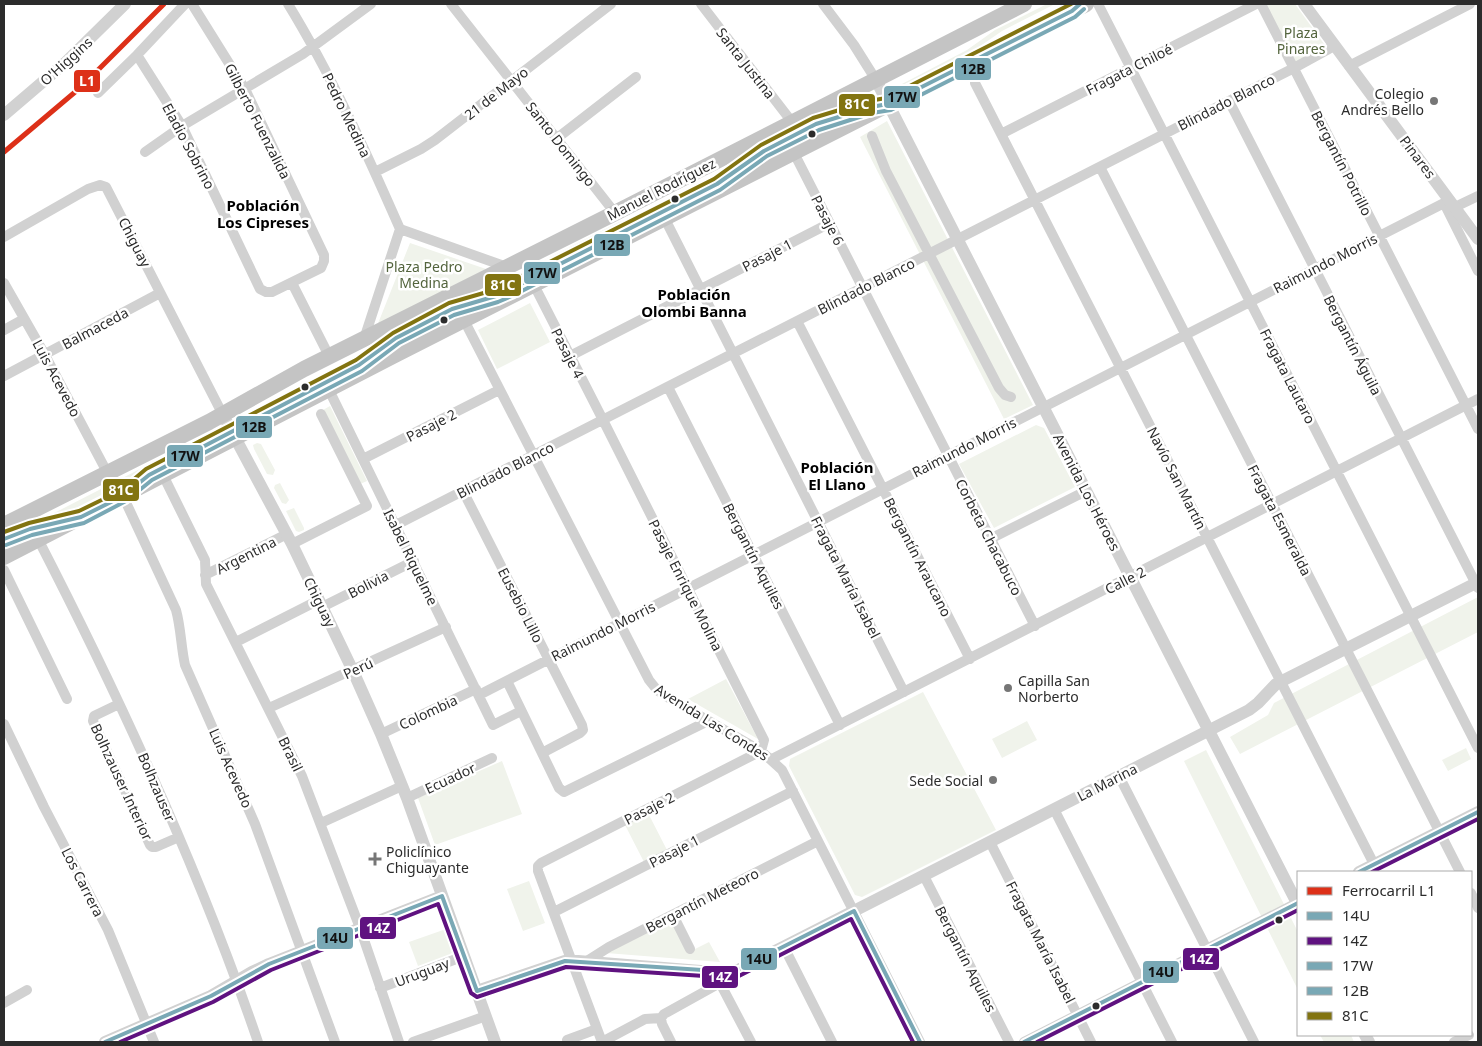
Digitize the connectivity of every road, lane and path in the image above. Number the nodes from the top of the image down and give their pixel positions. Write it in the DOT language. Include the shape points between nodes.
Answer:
graph roads {
  1 [pos="125,4"];
  2 [pos="185,4"];
  3 [pos="192,4"];
  4 [pos="288,4"];
  5 [pos="371,4"];
  6 [pos="451,4"];
  7 [pos="611,4"];
  8 [pos="701,4"];
  9 [pos="824,4"];
  10 [pos="1024,4"];
  11 [pos="1098,4"];
  12 [pos="1256,4"];
  13 [pos="1261,4"];
  14 [pos="1304,4"];
  15 [pos="1470,4"];
  16 [pos="1078,6"];
  17 [pos="1334,46"];
  18 [pos="312,47"];
  19 [pos="137,55"];
  20 [pos="1350,66"];
  21 [pos="1131,68"];
  22 [pos="1294,68"];
  23 [pos="636,77"];
  24 [pos="876,80"];
  25 [pos="512,81"];
  26 [pos="975,83"];
  27 [pos="244,89"];
  28 [pos="98,93"];
  29 [pos="1229,101"];
  30 [pos="888,104"];
  31 [pos="4,115"];
  32 [pos="792,122"];
  33 [pos="182,126"];
  34 [pos="1001,134"];
  35 [pos="1164,134"];
  36 [pos="872,136"];
  37 [pos="556,139"];
  38 [pos="146,152"];
  39 [pos="794,153"];
  40 [pos="1100,167"];
  41 [pos="375,172"];
  42 [pos="1478,196"];
  43 [pos="1035,200"];
  44 [pos="1450,203"];
  45 [pos="615,213"];
  46 [pos="664,219"];
  47 [pos="830,223"];
  48 [pos="400,229"];
  49 [pos="1380,236"];
  50 [pos="4,237"];
  51 [pos="958,239"];
  52 [pos="1478,239"];
  53 [pos="928,254"];
  54 [pos="507,267"];
  55 [pos="1315,269"];
  56 [pos="1478,271"];
  57 [pos="4,283"];
  58 [pos="292,283"];
  59 [pos="534,285"];
  60 [pos="863,288"];
  61 [pos="700,290"];
  62 [pos="160,294"];
  63 [pos="1250,302"];
  64 [pos="24,319"];
  65 [pos="464,320"];
  66 [pos="797,321"];
  67 [pos="4,330"];
  68 [pos="1185,335"];
  69 [pos="364,340"];
  70 [pos="733,354"];
  71 [pos="45,355"];
  72 [pos="330,356"];
  73 [pos="570,356"];
  74 [pos="1120,368"];
  75 [pos="4,376"];
  76 [pos="668,387"];
  77 [pos="329,390"];
  78 [pos="499,390"];
  79 [pos="1011,397"];
  80 [pos="1478,399"];
  81 [pos="1466,405"];
  82 [pos="1043,407"];
  83 [pos="321,414"];
  84 [pos="223,415"];
  85 [pos="603,420"];
  86 [pos="1478,429"];
  87 [pos="236,438"];
  88 [pos="1401,438"];
  89 [pos="948,455"];
  90 [pos="533,456"];
  91 [pos="363,459"];
  92 [pos="1337,471"];
  93 [pos="108,474"];
  94 [pos="163,475"];
  95 [pos="883,488"];
  96 [pos="463,491"];
  97 [pos="1086,491"];
  98 [pos="122,496"];
  99 [pos="1272,504"];
  100 [pos="818,522"];
  101 [pos="4,524"];
  102 [pos="396,525"];
  103 [pos="1207,538"];
  104 [pos="38,539"];
  105 [pos="289,539"];
  106 [pos="990,539"];
  107 [pos="753,555"];
  108 [pos="4,557"];
  109 [pos="414,561"];
  110 [pos="4,570"];
  111 [pos="205,576"];
  112 [pos="1130,577"];
  113 [pos="1477,584"];
  114 [pos="688,588"];
  115 [pos="321,604"];
  116 [pos="1411,616"];
  117 [pos="619,623"];
  118 [pos="1034,626"];
  119 [pos="446,627"];
  120 [pos="236,642"];
  121 [pos="1346,648"];
  122 [pos="970,658"];
  123 [pos="549,659"];
  124 [pos="353,671"];
  125 [pos="507,681"];
  126 [pos="1280,681"];
  127 [pos="477,692"];
  128 [pos="904,692"];
  129 [pos="67,699"];
  130 [pos="118,704"];
  131 [pos="269,708"];
  132 [pos="521,711"];
  133 [pos="708,721"];
  134 [pos="4,724"];
  135 [pos="840,725"];
  136 [pos="1209,730"];
  137 [pos="381,734"];
  138 [pos="1478,748"];
  139 [pos="761,751"];
  140 [pos="542,753"];
  141 [pos="492,758"];
  142 [pos="772,759"];
  143 [pos="1119,776"];
  144 [pos="793,791"];
  145 [pos="404,792"];
  146 [pos="1054,809"];
  147 [pos="1478,812"];
  148 [pos="321,823"];
  149 [pos="1439,832"];
  150 [pos="179,837"];
  151 [pos="818,841"];
  152 [pos="990,842"];
  153 [pos="1376,868"];
  154 [pos="1363,871"];
  155 [pos="1459,871"];
  156 [pos="924,876"];
  157 [pos="442,896"];
  158 [pos="1472,896"];
  159 [pos="1297,902"];
  160 [pos="1297,904"];
  161 [pos="1478,908"];
  162 [pos="854,911"];
  163 [pos="554,912"];
  164 [pos="673,915"];
  165 [pos="360,928"];
  166 [pos="784,947"];
  167 [pos="690,949"];
  168 [pos="1207,949"];
  169 [pos="302,950"];
  170 [pos="464,956"];
  171 [pos="572,960"];
  172 [pos="587,961"];
  173 [pos="729,973"];
  174 [pos="237,981"];
  175 [pos="1142,982"];
  176 [pos="720,983"];
  177 [pos="380,988"];
  178 [pos="27,990"];
  179 [pos="477,992"];
  180 [pos="4,1003"];
  181 [pos="1078,1015"];
  182 [pos="486,1016"];
  183 [pos="661,1018"];
  184 [pos="148,1024"];
  185 [pos="597,1029"];
  186 [pos="105,1042"];
  187 [pos="154,1042"];
  188 [pos="258,1042"];
  189 [pos="335,1042"];
  190 [pos="399,1042"];
  191 [pos="414,1042"];
  192 [pos="495,1042"];
  193 [pos="568,1042"];
  194 [pos="602,1042"];
  195 [pos="670,1042"];
  196 [pos="751,1042"];
  197 [pos="832,1042"];
  198 [pos="920,1042"];
  199 [pos="1008,1042"];
  200 [pos="1024,1042"];
  201 [pos="1091,1042"];
  202 [pos="1172,1042"];
  203 [pos="1254,1042"];
  1 -- 31 [label="street, O'Higgins" via="66,62"];
  2 -- 19 [label="street"];
  3 -- 27 [label="street, Gilberto Fuenzalida"];
  4 -- 18 [label="street, Pedro Medina"];
  5 -- 18 [label="street"];
  6 -- 25 [label="street, Santo Domingo"];
  7 -- 25 [label="street, 21 de Mayo"];
  8 -- 32 [label="street, Santa Justina"];
  9 -- 24 [label="street"];
  10 -- 24 [label="main road, Manuel Rodríguez"];
  11 -- 21 [label="street, Fragata Lautaro"];
  12 -- 21 [label="street, Fragata Chiloé"];
  13 -- 22 [label="street, Bergantín Potrillo"];
  14 -- 17 [label="street, Pinares"];
  15 -- 20 [label="street"];
  16 -- 30 [label="main road, Manuel Rodríguez"];
  17 -- 20 [label="street, Pinares"];
  17 -- 22 [label="street, Blindado Blanco"];
  18 -- 27 [label="street"];
  18 -- 41 [label="street, Pedro Medina"];
  19 -- 28 [label="street"];
  19 -- 33 [label="street, Eladio Sobrino"];
  20 -- 44 [label="street, Pinares"];
  21 -- 34 [label="street, Fragata Chiloé"];
  21 -- 35 [label="street, Fragata Lautaro"];
  22 -- 29 [label="street, Blindado Blanco"];
  22 -- 49 [label="street, Bergantín Potrillo"];
  23 -- 37 [label="street"];
  24 -- 30 [label="street, Avenida Los Héroes"];
  24 -- 32 [label="main road, Manuel Rodríguez"];
  25 -- 37 [label="street, Santo Domingo"];
  25 -- 41 [label="street, 21 de Mayo" via="422,150"];
  26 -- 34 [label="street, Navío San Martín"];
  27 -- 33 [label="street"];
  27 -- 58 [label="street, Gilberto Fuenzalida" via="324,255 321,268"];
  29 -- 35 [label="street, Blindado Blanco"];
  29 -- 55 [label="street, Bergantín Águila"];
  30 -- 39 [label="main road, Manuel Rodríguez"];
  30 -- 51 [label="street, Avenida Los Héroes"];
  32 -- 45 [label="main road, Manuel Rodríguez"];
  33 -- 38 [label="street"];
  33 -- 58 [label="street, Eladio Sobrino" via="258,286 269,292"];
  34 -- 43 [label="street, Navío San Martín"];
  35 -- 40 [label="street, Blindado Blanco"];
  35 -- 63 [label="street, Fragata Lautaro"];
  36 -- 53 [label="street"];
  37 -- 45 [label="street, Santo Domingo"];
  39 -- 46 [label="main road, Manuel Rodríguez"];
  39 -- 47 [label="street, Pasaje 6"];
  40 -- 43 [label="street, Blindado Blanco"];
  40 -- 68 [label="street, Fragata Esmeralda"];
  41 -- 48 [label="street, Pedro Medina"];
  42 -- 44 [label="street, Raimundo Morris"];
  43 -- 51 [label="street, Blindado Blanco"];
  43 -- 74 [label="street, Navío San Martín"];
  44 -- 49 [label="street, Raimundo Morris"];
  44 -- 52 [label="street, Pinares"];
  44 -- 56 [label="street"];
  45 -- 54 [label="main road, Manuel Rodríguez"];
  46 -- 59 [label="main road, Manuel Rodríguez"];
  46 -- 61 [label="street, Fragata María Isabel"];
  47 -- 60 [label="street, Pasaje 6"];
  47 -- 61 [label="street, Pasaje 1"];
  48 -- 54 [label="street"];
  48 -- 69 [label="street"];
  49 -- 55 [label="street, Raimundo Morris"];
  49 -- 81 [label="street, Bergantín Potrillo"];
  50 -- 62 [label="street, Chiguay" via="100,184 108,190"];
  51 -- 53 [label="street, Blindado Blanco"];
  51 -- 82 [label="street, Avenida Los Héroes"];
  53 -- 60 [label="street, Blindado Blanco"];
  53 -- 79 [label="street" via="998,388"];
  54 -- 69 [label="main road, Manuel Rodríguez"];
  55 -- 63 [label="street, Raimundo Morris"];
  55 -- 88 [label="street, Bergantín Águila"];
  57 -- 64 [label="street, Luis Acevedo"];
  58 -- 72 [label="street"];
  59 -- 65 [label="main road, Manuel Rodríguez"];
  59 -- 73 [label="street, Pasaje 4"];
  60 -- 66 [label="street, Blindado Blanco"];
  60 -- 89 [label="street, Corbeta Chacabuco"];
  61 -- 70 [label="street, Fragata María Isabel"];
  61 -- 73 [label="street, Pasaje 1"];
  62 -- 71 [label="street, Balmaceda"];
  62 -- 84 [label="street, Chiguay"];
  63 -- 68 [label="street, Raimundo Morris"];
  63 -- 92 [label="street, Fragata Lautaro"];
  64 -- 67 [label="street"];
  64 -- 71 [label="street, Luis Acevedo"];
  65 -- 77 [label="main road, Manuel Rodríguez"];
  65 -- 78 [label="street, Avenida Las Condes"];
  66 -- 70 [label="street, Blindado Blanco"];
  66 -- 95 [label="street, Bergantín Araucano"];
  68 -- 74 [label="street, Raimundo Morris"];
  68 -- 99 [label="street, Fragata Esmeralda"];
  69 -- 72 [label="main road, Manuel Rodríguez"];
  70 -- 76 [label="street, Blindado Blanco"];
  70 -- 100 [label="street, Fragata María Isabel"];
  71 -- 75 [label="street, Balmaceda"];
  71 -- 93 [label="street, Luis Acevedo"];
  72 -- 84 [label="main road, Manuel Rodríguez"];
  73 -- 85 [label="street, Pasaje 4"];
  74 -- 82 [label="street, Raimundo Morris"];
  74 -- 103 [label="street, Navío San Martín"];
  76 -- 85 [label="street, Blindado Blanco"];
  76 -- 107 [label="street, Bergantín Aquiles"];
  77 -- 87 [label="main road, Manuel Rodríguez"];
  77 -- 91 [label="street, Isabel Riquelme"];
  78 -- 90 [label="street, Avenida Las Condes"];
  78 -- 91 [label="street, Pasaje 2"];
  80 -- 81 [label="street, Calle 2"];
  81 -- 86 [label="street, Bergantín Potrillo"];
  81 -- 88 [label="street, Calle 2"];
  82 -- 89 [label="street, Raimundo Morris"];
  82 -- 97 [label="street, Avenida Los Héroes"];
  83 -- 105 [label="street, Argentina" via="367,506"];
  84 -- 87 [label="street, Chiguay"];
  84 -- 93 [label="main road, Manuel Rodríguez"];
  85 -- 90 [label="street, Blindado Blanco"];
  85 -- 114 [label="street, Pasaje Enrique Molina"];
  87 -- 94 [label="main road, Manuel Rodríguez"];
  87 -- 105 [label="street, Chiguay"];
  88 -- 92 [label="street, Calle 2"];
  88 -- 113 [label="street, Bergantín Águila"];
  89 -- 95 [label="street, Raimundo Morris"];
  89 -- 106 [label="street, Corbeta Chacabuco"];
  90 -- 96 [label="street, Blindado Blanco"];
  90 -- 117 [label="street, Avenida Las Condes"];
  91 -- 102 [label="street, Isabel Riquelme"];
  92 -- 99 [label="street, Calle 2"];
  92 -- 116 [label="street, Fragata Lautaro"];
  93 -- 101 [label="main road, Manuel Rodríguez"];
  94 -- 98 [label="main road, Manuel Rodríguez"];
  94 -- 111 [label="street, Brasil" via="205,560"];
  95 -- 100 [label="street, Raimundo Morris"];
  95 -- 122 [label="street, Bergantín Araucano"];
  96 -- 102 [label="street, Blindado Blanco"];
  96 -- 123 [label="street, Eusebio Lillo"];
  97 -- 106 [label="street"];
  97 -- 112 [label="street, Avenida Los Héroes"];
  98 -- 104 [label="main road, Manuel Rodríguez"];
  98 -- 169 [label="street, Luis Acevedo" via="176,610 185,665 256,824"];
  99 -- 103 [label="street, Calle 2"];
  99 -- 121 [label="street, Fragata Esmeralda"];
  100 -- 107 [label="street, Raimundo Morris"];
  100 -- 128 [label="street, Fragata María Isabel"];
  102 -- 109 [label="street, Isabel Riquelme"];
  103 -- 112 [label="street, Calle 2"];
  103 -- 126 [label="street, Navío San Martín"];
  104 -- 108 [label="main road, Manuel Rodríguez"];
  104 -- 130 [label="street, Bolhzauser"];
  105 -- 111 [label="street, Argentina"];
  105 -- 115 [label="street, Chiguay"];
  106 -- 118 [label="street, Corbeta Chacabuco"];
  107 -- 114 [label="street, Raimundo Morris"];
  107 -- 135 [label="street, Bergantín Aquiles"];
  109 -- 115 [label="street, Bolivia"];
  109 -- 119 [label="street, Isabel Riquelme"];
  110 -- 129 [label="street"];
  111 -- 120 [label="street, Brasil"];
  112 -- 118 [label="street, Calle 2"];
  112 -- 136 [label="street, Avenida Los Héroes"];
  113 -- 116 [label="street, La Marina"];
  114 -- 117 [label="street, Raimundo Morris"];
  114 -- 139 [label="street, Pasaje Enrique Molina" via="762,736 764,744"];
  115 -- 120 [label="street, Bolivia"];
  115 -- 124 [label="street, Chiguay"];
  116 -- 121 [label="street, La Marina"];
  116 -- 138 [label="street, Fragata Lautaro"];
  117 -- 123 [label="street, Raimundo Morris"];
  117 -- 133 [label="street, Avenida Las Condes" via="657,690"];
  118 -- 122 [label="street, Calle 2"];
  119 -- 124 [label="street, Perú"];
  119 -- 127 [label="street, Isabel Riquelme"];
  120 -- 131 [label="street, Brasil"];
  121 -- 126 [label="street, La Marina"];
  121 -- 149 [label="street, Fragata Esmeralda"];
  122 -- 128 [label="street, Calle 2"];
  123 -- 125 [label="street, Raimundo Morris"];
  123 -- 140 [label="street, Eusebio Lillo" via="583,727 580,733"];
  124 -- 131 [label="street, Perú"];
  124 -- 137 [label="street, Chiguay"];
  125 -- 127 [label="street, Raimundo Morris"];
  125 -- 132 [label="street"];
  126 -- 136 [label="street, La Marina" via="1253,707"];
  126 -- 153 [label="street, Navío San Martín"];
  127 -- 132 [label="street, Isabel Riquelme" via="493,724"];
  127 -- 137 [label="street, Colombia"];
  128 -- 135 [label="street, Calle 2"];
  130 -- 150 [label="street, Bolhzauser"];
  130 -- 150 [label="street, Bolhzauser Interior" via="94,716 92,721 150,845 154,847"];
  131 -- 148 [label="street, Brasil"];
  132 -- 140 [label="street"];
  133 -- 139 [label="street, Avenida Las Condes"];
  133 -- 140 [label="street" via="566,791 559,788"];
  134 -- 184 [label="street, Los Carrera" via="108,930"];
  135 -- 142 [label="street, Calle 2"];
  136 -- 143 [label="street, La Marina"];
  136 -- 159 [label="street, Avenida Los Héroes"];
  137 -- 145 [label="street, Chiguay"];
  139 -- 142 [label="street, Avenida Las Condes"];
  139 -- 163 [label="street, Pasaje 2" via="541,863 538,870"];
  141 -- 145 [label="street, Ecuador"];
  142 -- 144 [label="street, Avenida Las Condes"];
  143 -- 146 [label="street, La Marina"];
  143 -- 168 [label="street"];
  144 -- 151 [label="street, Avenida Las Condes"];
  144 -- 163 [label="street, Pasaje 1"];
  145 -- 148 [label="street, Ecuador"];
  145 -- 157 [label="street, Chiguay"];
  146 -- 152 [label="street, La Marina"];
  146 -- 175 [label="street"];
  147 -- 149 [label="street"];
  148 -- 165 [label="street, Brasil"];
  149 -- 153 [label="street"];
  149 -- 155 [label="street, Fragata Esmeralda"];
  150 -- 174 [label="street, Bolhzauser"];
  151 -- 162 [label="street, Avenida Las Condes"];
  151 -- 164 [label="street, Bergantín Meteoro"];
  152 -- 156 [label="street, La Marina"];
  152 -- 181 [label="street, Fragata María Isabel"];
  153 -- 154 [label="street"];
  156 -- 162 [label="street, La Marina"];
  156 -- 199 [label="street, Bergantín Aquiles"];
  157 -- 165 [label="street"];
  157 -- 170 [label="street, Chiguay"];
  158 -- 161 [label="street"];
  160 -- 168 [label="street"];
  162 -- 166 [label="street, La Marina"];
  162 -- 198 [label="street, Avenida Las Condes"];
  163 -- 171 [label="street"];
  164 -- 167 [label="street"];
  164 -- 172 [label="street, Bergantín Meteoro"];
  165 -- 169 [label="street"];
  165 -- 177 [label="street, Brasil"];
  166 -- 173 [label="street, La Marina"];
  166 -- 197 [label="street"];
  168 -- 175 [label="street"];
  168 -- 203 [label="street"];
  169 -- 174 [label="street"];
  169 -- 189 [label="street, Luis Acevedo"];
  170 -- 177 [label="street, Uruguay"];
  170 -- 179 [label="street, Chiguay"];
  171 -- 172 [label="street, La Marina"];
  171 -- 179 [label="street, La Marina"];
  171 -- 185 [label="street"];
  172 -- 173 [label="street, La Marina"];
  173 -- 176 [label="street, La Marina"];
  174 -- 184 [label="street"];
  174 -- 188 [label="street, Bolhzauser"];
  175 -- 181 [label="street"];
  175 -- 202 [label="street"];
  176 -- 183 [label="street, La Marina"];
  176 -- 196 [label="street"];
  177 -- 190 [label="street, Brasil"];
  178 -- 180 [label="street"];
  179 -- 182 [label="street, Chiguay"];
  181 -- 200 [label="street"];
  181 -- 201 [label="street, Fragata María Isabel"];
  182 -- 191 [label="street"];
  182 -- 192 [label="street, Chiguay"];
  183 -- 194 [label="street, La Marina" via="645,1019"];
  183 -- 195 [label="street"];
  184 -- 186 [label="street"];
  184 -- 187 [label="street, Los Carrera"];
  185 -- 193 [label="street"];
  185 -- 194 [label="street"];
}
